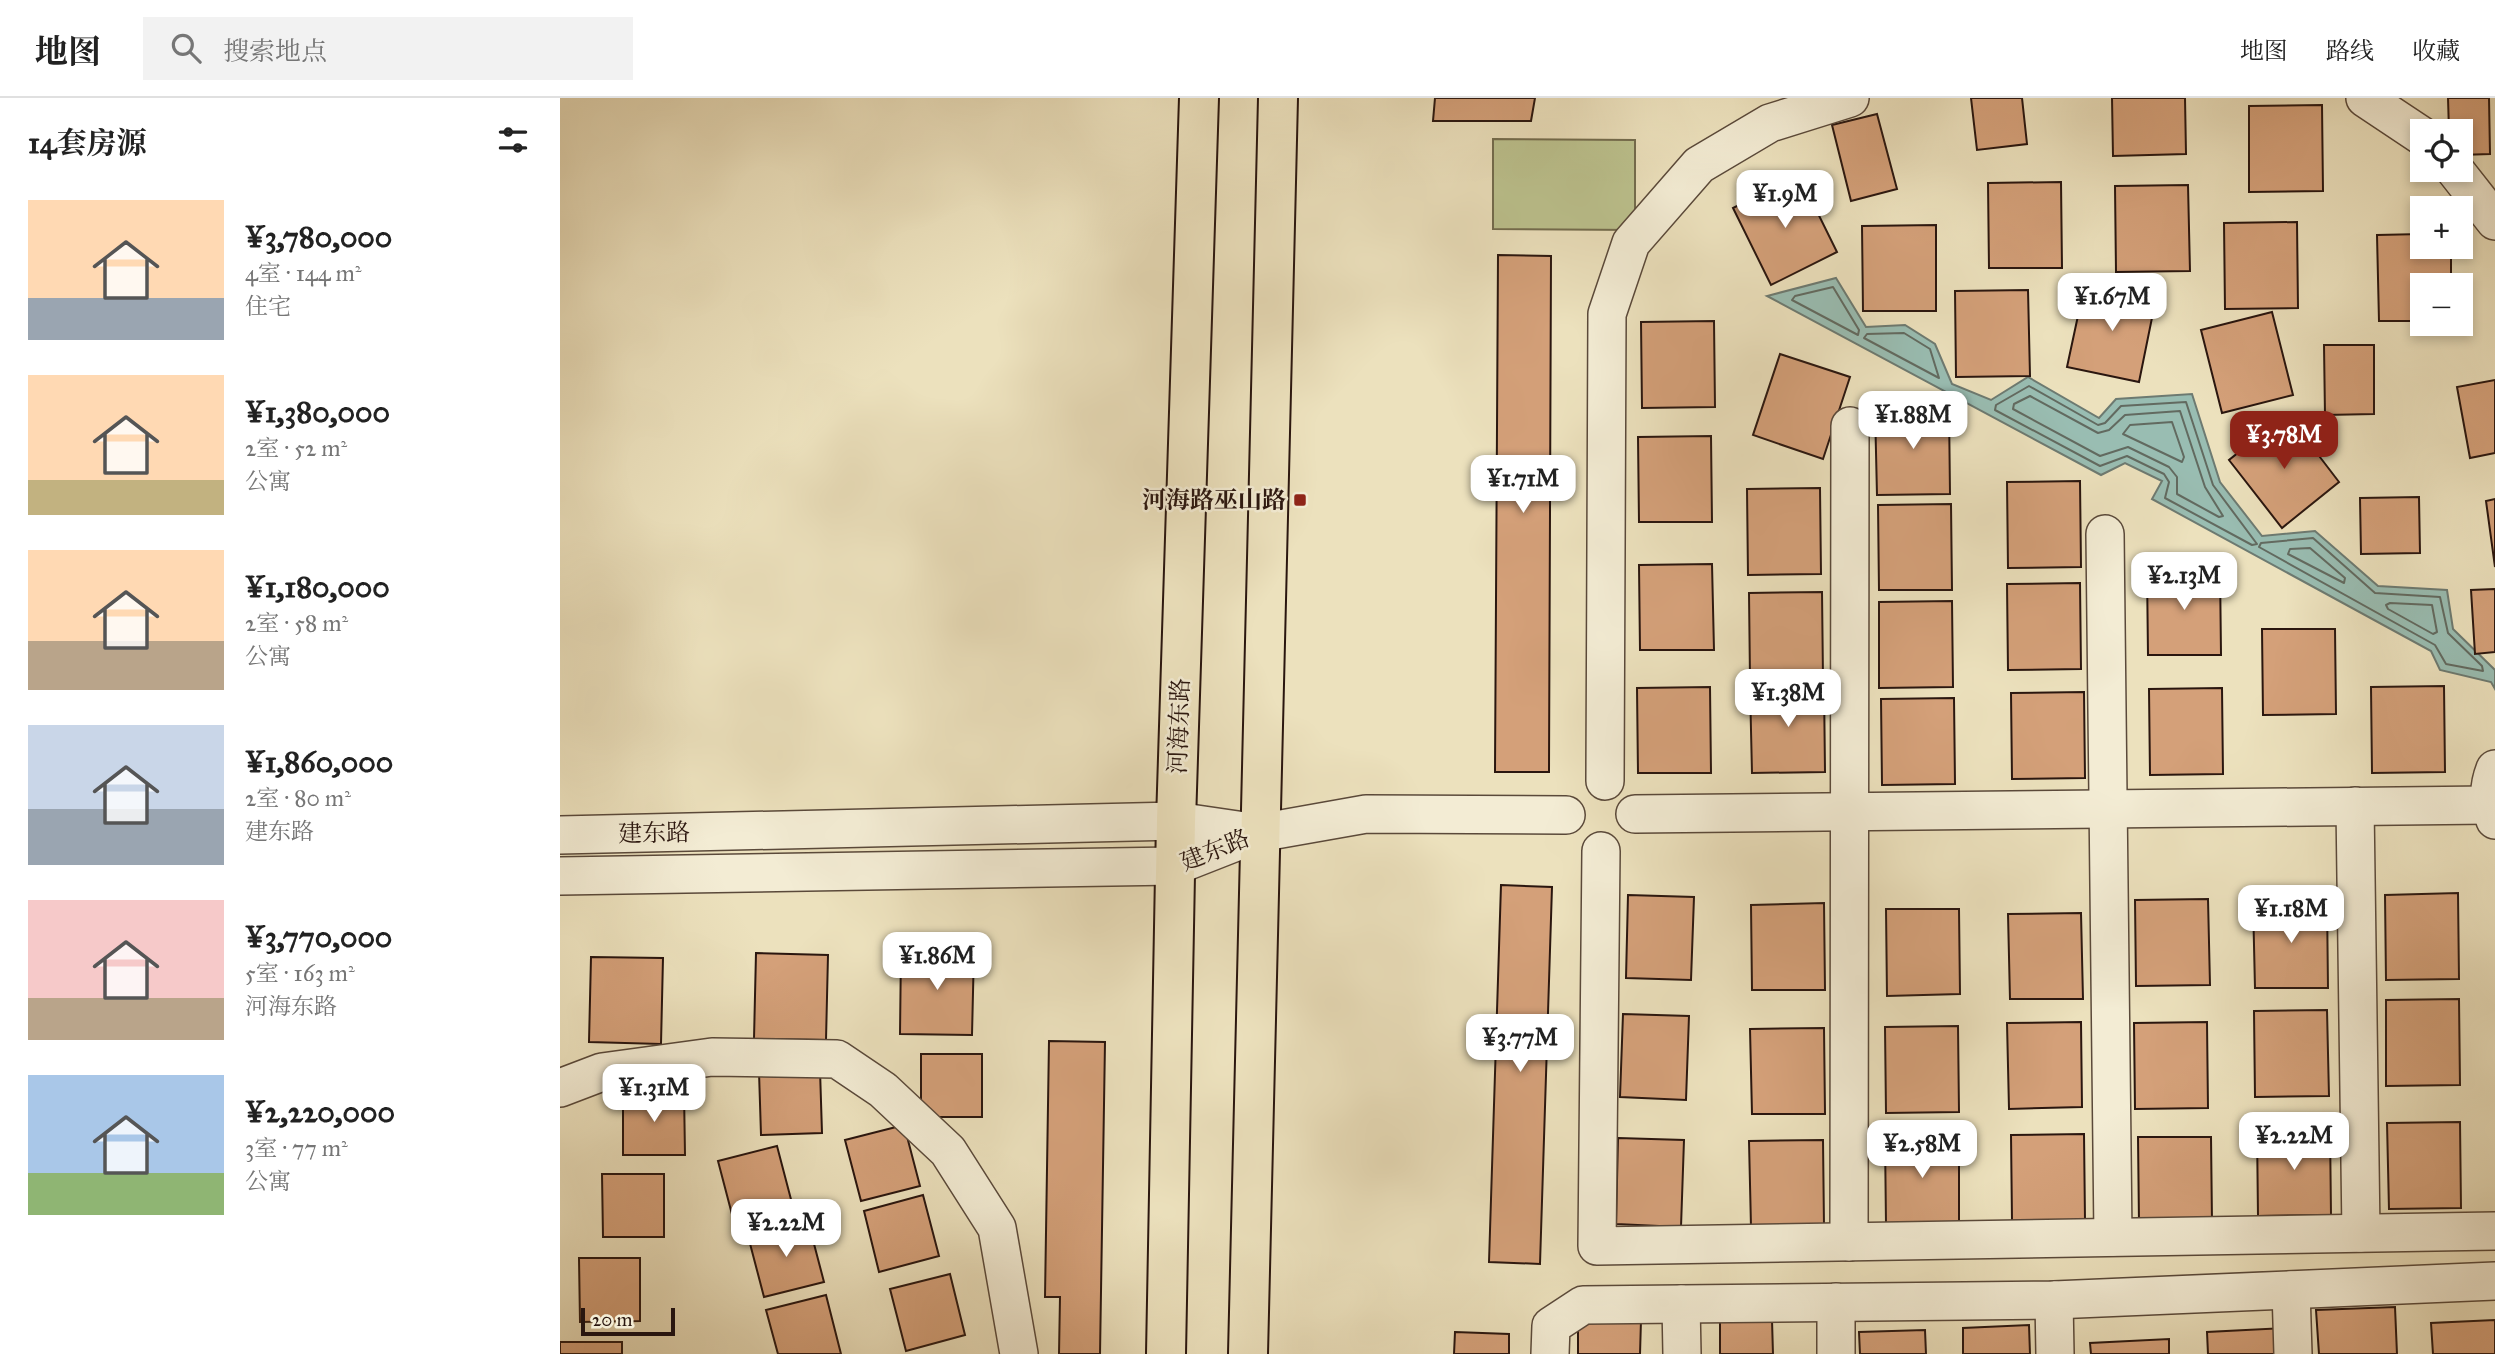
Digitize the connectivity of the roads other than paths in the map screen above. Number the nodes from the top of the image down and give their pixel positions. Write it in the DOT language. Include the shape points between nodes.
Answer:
graph roads {
  1 [pos="1199,98"];
  2 [pos="1278,98"];
  3 [pos="1850,98"];
  4 [pos="2365,98"];
  5 [pos="2410,128"];
  6 [pos="2464,182"];
  7 [pos="2495,221"];
  8 [pos="1850,426"];
  9 [pos="2105,534"];
  10 [pos="2495,769"];
  11 [pos="1605,781"];
  12 [pos="2355,806"];
  13 [pos="2108,809"];
  14 [pos="1850,811"];
  15 [pos="2492,812"];
  16 [pos="1636,814"];
  17 [pos="1566,816"];
  18 [pos="1176,821"];
  19 [pos="1259,833"];
  20 [pos="560,835"];
  21 [pos="1601,850"];
  22 [pos="1175,866"];
  23 [pos="560,876"];
  24 [pos="560,1087"];
  25 [pos="2495,1231"];
  26 [pos="2361,1233"];
  27 [pos="2113,1237"];
  28 [pos="1849,1242"];
  29 [pos="2495,1281"];
  30 [pos="2291,1290"];
  31 [pos="2054,1300"];
  32 [pos="1836,1302"];
  33 [pos="1681,1304"];
  34 [pos="1019,1354"];
  35 [pos="1166,1354"];
  36 [pos="1248,1354"];
  37 [pos="1550,1354"];
  38 [pos="1682,1354"];
  39 [pos="1836,1354"];
  40 [pos="2055,1354"];
  41 [pos="2293,1354"];
  1 -- 18 [label="main road, 河海东路"];
  2 -- 19 [label="main road"];
  3 -- 11 [label="street" via="1770,123 1699,165 1631,243 1607,314"];
  4 -- 5 [label="street"];
  6 -- 7 [label="street"];
  8 -- 14 [label="street"];
  9 -- 13 [label="street"];
  10 -- 15 [label="street" via="2489,787"];
  11 -- 16 [label="street" via="1626,792"];
  11 -- 17 [label="street" via="1582,786 1568,804"];
  12 -- 13 [label="street"];
  12 -- 15 [label="street"];
  12 -- 26 [label="street"];
  13 -- 14 [label="street"];
  13 -- 27 [label="street"];
  14 -- 16 [label="street"];
  14 -- 28 [label="street"];
  16 -- 21 [label="street" via="1622,844"];
  17 -- 19 [label="street" via="1366,814"];
  17 -- 21 [label="street" via="1580,844"];
  18 -- 19 [label="street, 建东路"];
  18 -- 20 [label="street, 建东路"];
  18 -- 22 [label="main road, 河海东路"];
  19 -- 22 [label="street, 建东路"];
  19 -- 36 [label="main road"];
  21 -- 28 [label="street" via="1597,1246"];
  22 -- 23 [label="street, 建东路"];
  22 -- 35 [label="main road, 河海东路"];
  24 -- 34 [label="street" via="602,1072 712,1057 837,1059 883,1090 947,1151 997,1228"];
  25 -- 26 [label="street"];
  26 -- 27 [label="street"];
  27 -- 28 [label="street"];
  29 -- 30 [label="street"];
  30 -- 31 [label="street"];
  30 -- 41 [label="street"];
  31 -- 32 [label="street"];
  31 -- 40 [label="street"];
  32 -- 33 [label="street"];
  32 -- 39 [label="street"];
  33 -- 37 [label="street" via="1583,1305 1551,1326"];
  33 -- 38 [label="street"];
}
